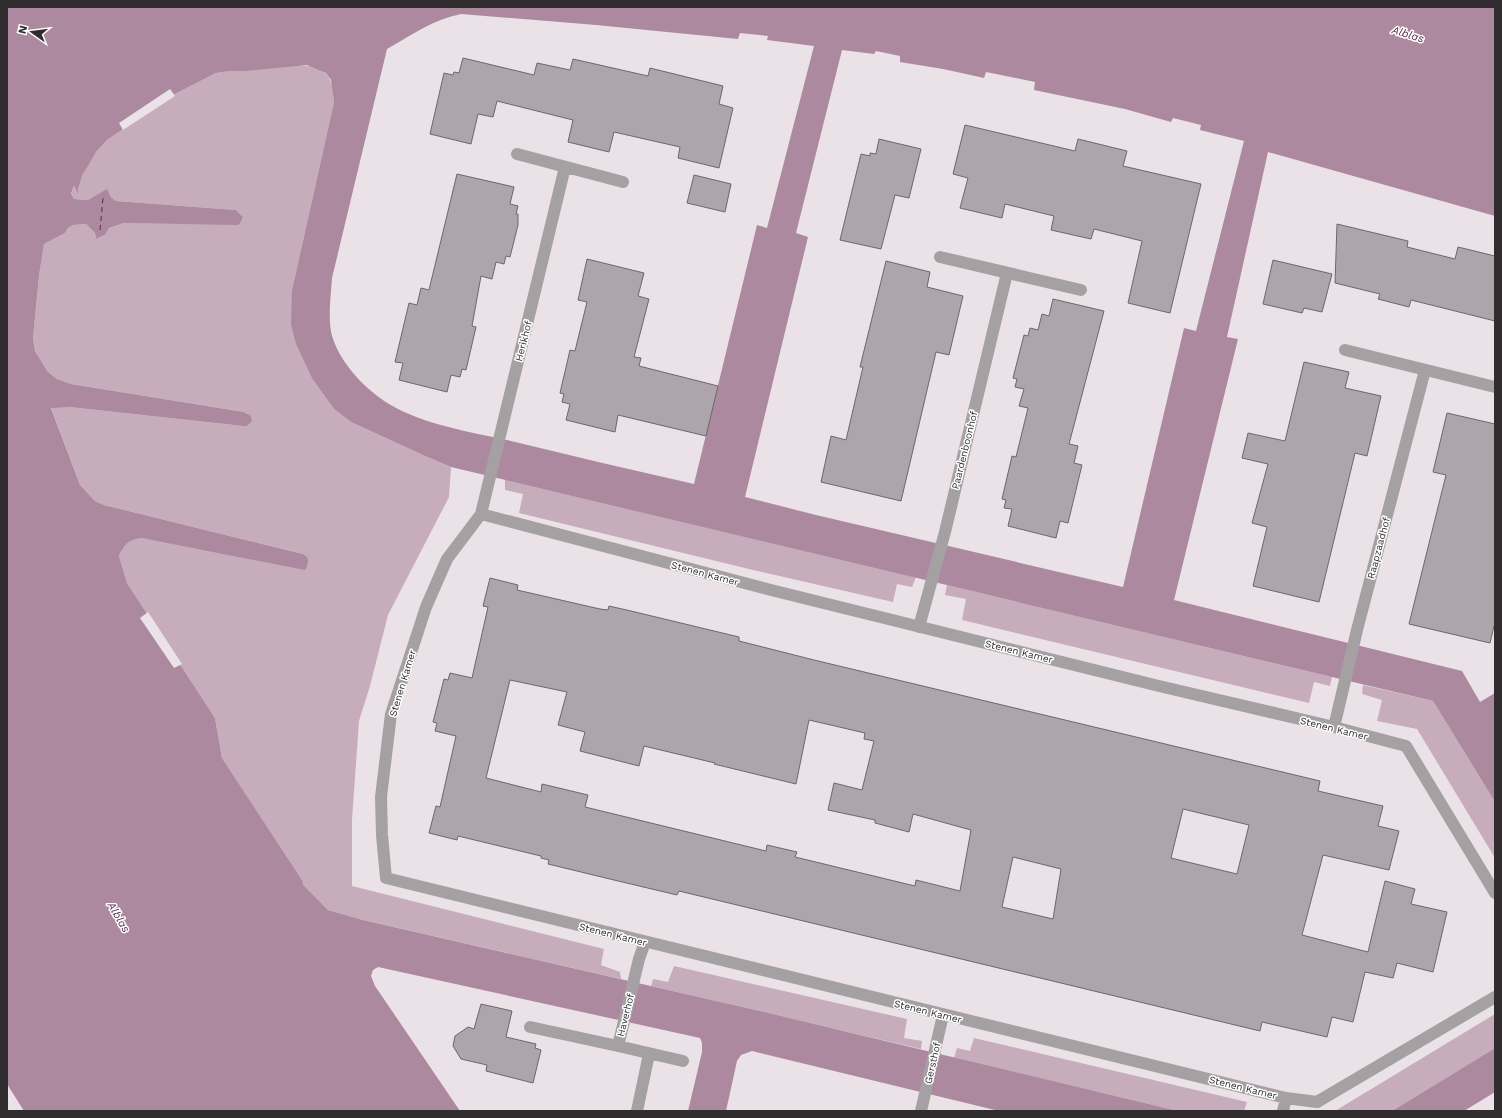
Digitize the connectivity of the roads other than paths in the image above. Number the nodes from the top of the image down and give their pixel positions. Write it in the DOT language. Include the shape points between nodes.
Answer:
graph roads {
  1 [pos="517,154"];
  2 [pos="566,167"];
  3 [pos="623,182"];
  4 [pos="940,257"];
  5 [pos="1007,273"];
  6 [pos="1081,290"];
  7 [pos="1344,350"];
  8 [pos="1425,370"];
  9 [pos="1495,387"];
  10 [pos="481,514"];
  11 [pos="919,627"];
  12 [pos="1334,727"];
  13 [pos="1495,893"];
  14 [pos="645,942"];
  15 [pos="1495,997"];
  16 [pos="943,1015"];
  17 [pos="530,1027"];
  18 [pos="618,1046"];
  19 [pos="649,1054"];
  20 [pos="683,1061"];
  21 [pos="1286,1098"];
  22 [pos="922,1106"];
  23 [pos="637,1111"];
  24 [pos="1284,1111"];
  1 -- 2 [label="street"];
  2 -- 3 [label="street"];
  2 -- 10 [label="street, Herikhof"];
  4 -- 5 [label="street"];
  5 -- 6 [label="street"];
  5 -- 11 [label="street, Paardenboonhof" via="930,592"];
  7 -- 8 [label="street"];
  8 -- 9 [label="street"];
  8 -- 12 [label="street, Raapzaadhof"];
  10 -- 11 [label="street, Stenen Kamer"];
  10 -- 14 [label="street, Stenen Kamer" via="447,559 426,607 391,714 381,797 386,878"];
  11 -- 12 [label="street, Stenen Kamer"];
  12 -- 13 [label="street, Stenen Kamer" via="1406,746"];
  14 -- 16 [label="street, Stenen Kamer"];
  14 -- 18 [label="street, Haverhof"];
  15 -- 21 [label="street, Stenen Kamer" via="1318,1102"];
  16 -- 21 [label="street, Stenen Kamer"];
  16 -- 22 [label="street, Gersthof"];
  17 -- 18 [label="street"];
  18 -- 19 [label="street, Haverhof"];
  19 -- 20 [label="street, Haverhof"];
  19 -- 23 [label="street"];
  21 -- 24 [label="street"];
}
